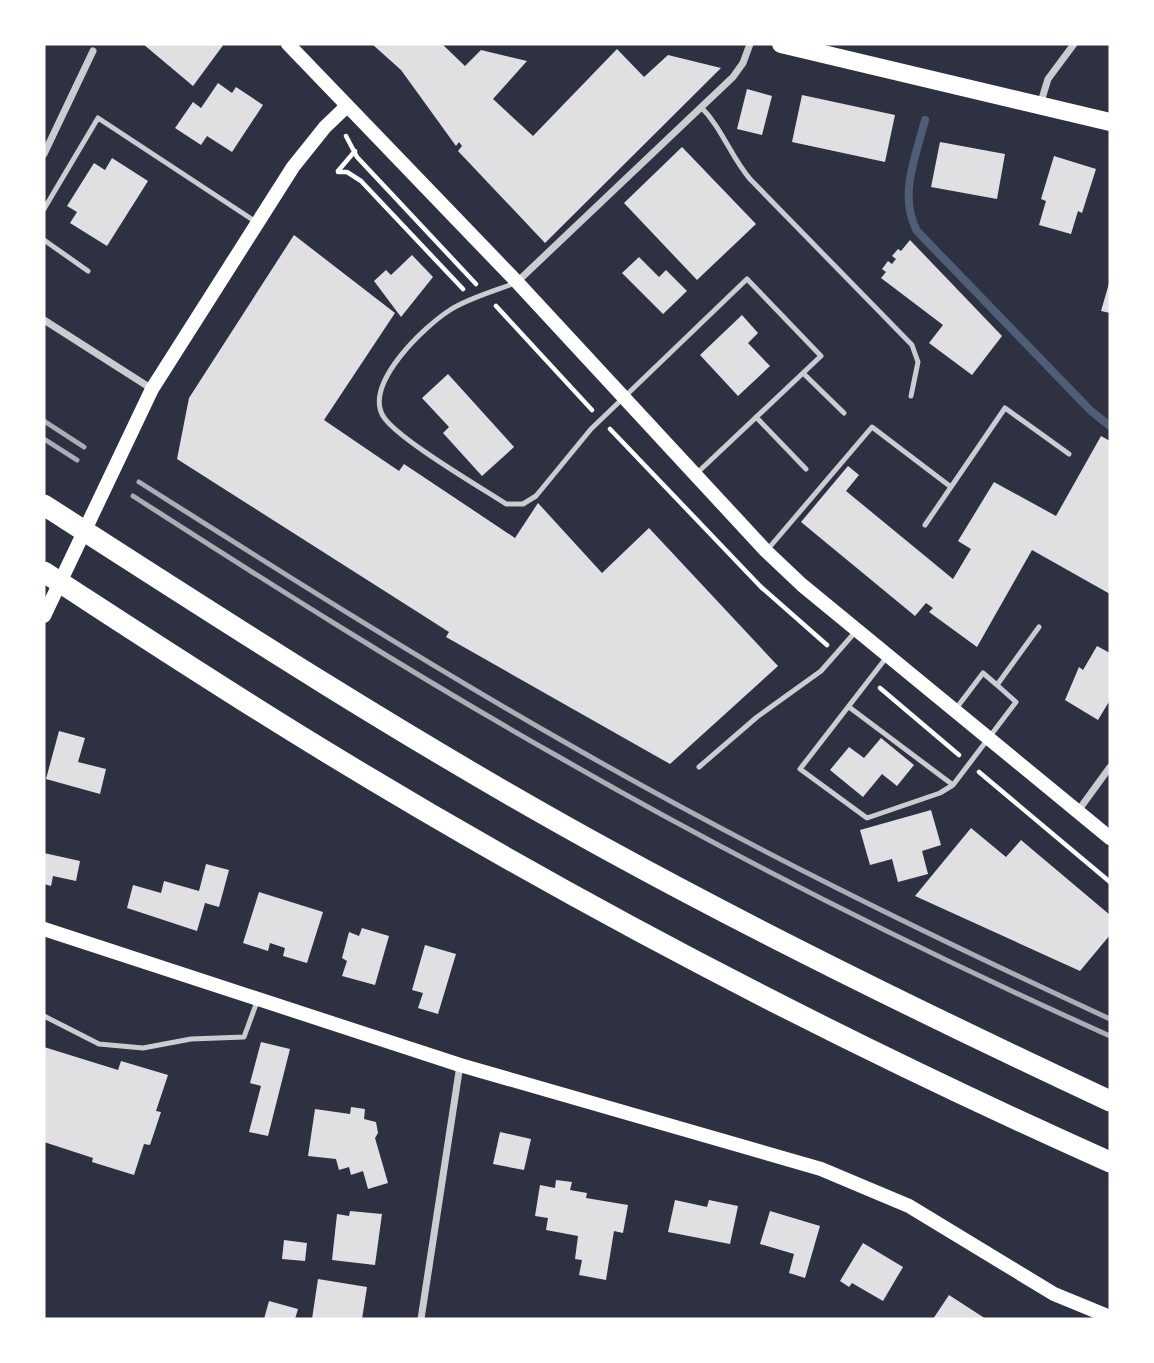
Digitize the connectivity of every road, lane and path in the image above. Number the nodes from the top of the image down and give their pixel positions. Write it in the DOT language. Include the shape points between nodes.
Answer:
graph roads {
  1 [pos="288,44"];
  2 [pos="750,44"];
  3 [pos="781,44"];
  4 [pos="1074,44"];
  5 [pos="93,51"];
  6 [pos="1040,106"];
  7 [pos="701,107"];
  8 [pos="342,111"];
  9 [pos="1110,122"];
  10 [pos="372,132"];
  11 [pos="354,152"];
  12 [pos="44,154"];
  13 [pos="44,209"];
  14 [pos="256,222"];
  15 [pos="44,240"];
  16 [pos="88,271"];
  17 [pos="517,282"];
  18 [pos="468,294"];
  19 [pos="486,295"];
  20 [pos="44,320"];
  21 [pos="803,373"];
  22 [pos="152,389"];
  23 [pos="911,396"];
  24 [pos="623,398"];
  25 [pos="844,413"];
  26 [pos="756,418"];
  27 [pos="1069,454"];
  28 [pos="806,469"];
  29 [pos="694,476"];
  30 [pos="951,486"];
  31 [pos="44,505"];
  32 [pos="925,525"];
  33 [pos="766,551"];
  34 [pos="44,572"];
  35 [pos="45,612"];
  36 [pos="1039,627"];
  37 [pos="858,630"];
  38 [pos="888,656"];
  39 [pos="997,685"];
  40 [pos="849,707"];
  41 [pos="955,710"];
  42 [pos="990,737"];
  43 [pos="699,767"];
  44 [pos="1110,767"];
  45 [pos="953,785"];
  46 [pos="1078,811"];
  47 [pos="1110,838"];
  48 [pos="44,929"];
  49 [pos="258,999"];
  50 [pos="44,1016"];
  51 [pos="460,1065"];
  52 [pos="1110,1101"];
  53 [pos="1110,1162"];
  54 [pos="1110,1317"];
  55 [pos="421,1319"];
  1 -- 8 [label="main road"];
  2 -- 7 [label="street" via="740,68"];
  3 -- 6 [label="main road"];
  4 -- 6 [label="street" via="1048,79"];
  5 -- 12 [label="street"];
  6 -- 9 [label="main road"];
  7 -- 17 [label="street"];
  7 -- 23 [label="lane" via="750,179 912,345 918,362"];
  8 -- 10 [label="main road"];
  8 -- 11 [label="path"];
  8 -- 14 [label="main road" via="306,149"];
  10 -- 11 [label="path"];
  10 -- 17 [label="main road"];
  11 -- 18 [label="path" via="338,172 361,181"];
  11 -- 19 [label="path"];
  13 -- 14 [label="lane" via="98,118"];
  14 -- 22 [label="main road"];
  15 -- 16 [label="lane"];
  17 -- 19 [label="lane"];
  17 -- 24 [label="main road"];
  19 -- 24 [label="lane" via="451,310 401,354 379,400 384,419 401,434 506,504 523,504 536,496"];
  20 -- 22 [label="street"];
  21 -- 24 [label="lane" via="821,356 747,279"];
  21 -- 25 [label="lane"];
  21 -- 26 [label="lane"];
  22 -- 35 [label="main road"];
  24 -- 29 [label="main road"];
  26 -- 28 [label="lane"];
  26 -- 29 [label="lane"];
  27 -- 30 [label="lane" via="1005,408"];
  29 -- 33 [label="main road"];
  30 -- 32 [label="lane"];
  30 -- 33 [label="lane" via="872,427"];
  31 -- 52 [label="highway" via="315,678 609,851 862,984"];
  33 -- 37 [label="main road"];
  34 -- 53 [label="highway" via="330,754 575,896 828,1030"];
  36 -- 39 [label="lane"];
  37 -- 38 [label="main road"];
  37 -- 43 [label="lane" via="821,671"];
  38 -- 40 [label="lane"];
  38 -- 41 [label="main road"];
  39 -- 41 [label="lane" via="983,673"];
  39 -- 42 [label="lane" via="1016,702"];
  40 -- 45 [label="lane"];
  40 -- 45 [label="lane" via="800,769 867,818"];
  41 -- 42 [label="main road"];
  42 -- 45 [label="lane"];
  42 -- 46 [label="main road"];
  44 -- 46 [label="street"];
  46 -- 47 [label="main road"];
  48 -- 49 [label="main road"];
  49 -- 50 [label="lane" via="244,1037 191,1039 143,1048 99,1044"];
  49 -- 51 [label="main road"];
  51 -- 54 [label="main road" via="767,1152 864,1185 909,1206 1054,1294"];
  51 -- 55 [label="street"];
}
